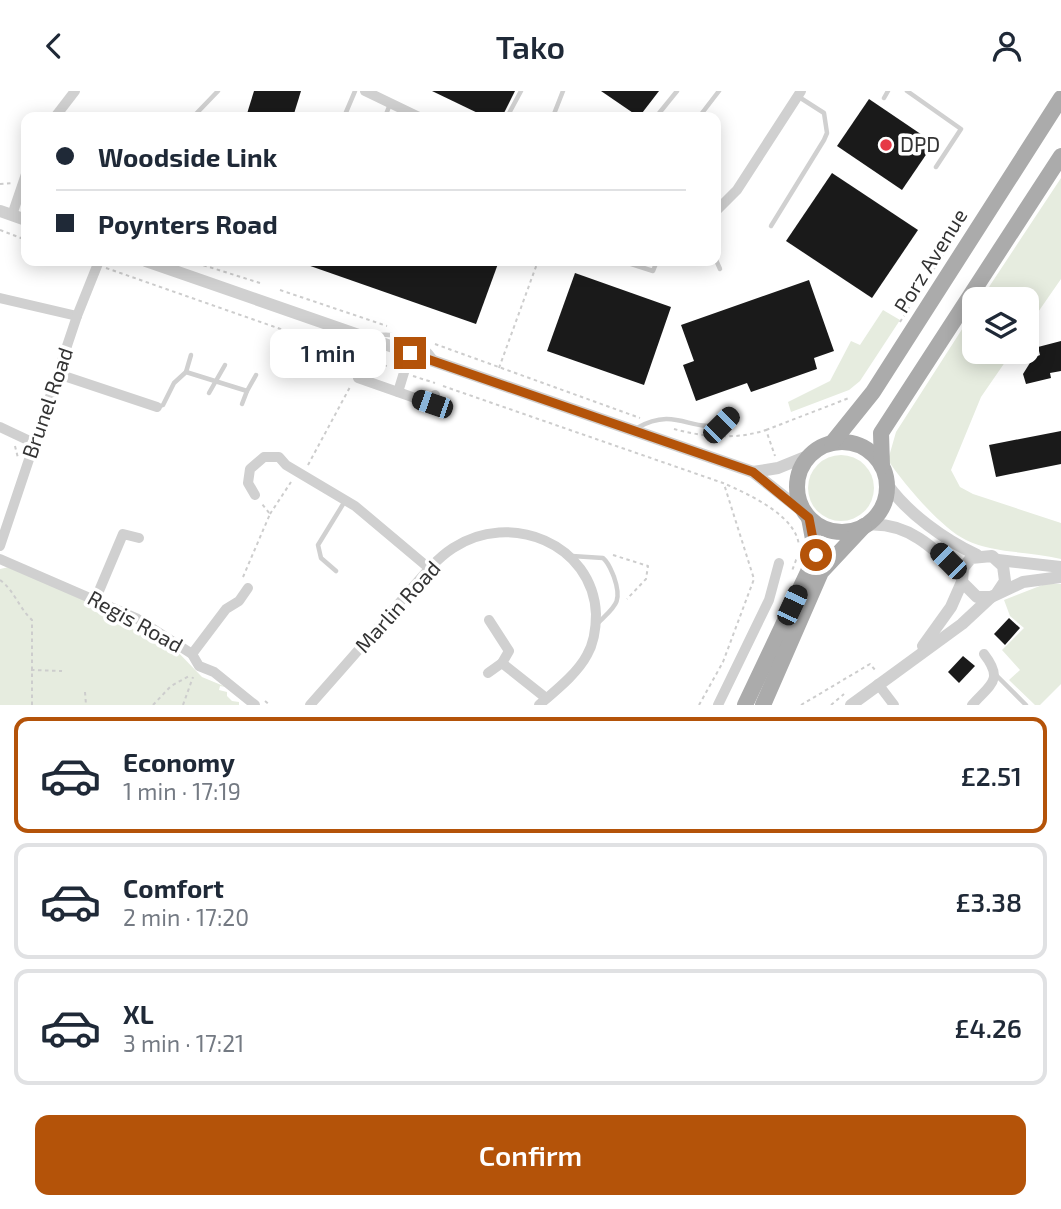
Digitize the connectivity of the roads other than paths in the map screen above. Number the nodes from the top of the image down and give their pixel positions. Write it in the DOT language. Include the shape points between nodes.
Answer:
graph roads {
  1 [pos="75,91"];
  2 [pos="218,91"];
  3 [pos="355,91"];
  4 [pos="365,91"];
  5 [pos="521,91"];
  6 [pos="564,91"];
  7 [pos="677,91"];
  8 [pos="719,91"];
  9 [pos="888,91"];
  10 [pos="907,91"];
  11 [pos="800,94"];
  12 [pos="884,98"];
  13 [pos="1061,98"];
  14 [pos="390,103"];
  15 [pos="59,112"];
  16 [pos="198,112"];
  17 [pos="346,112"];
  18 [pos="387,112"];
  19 [pos="409,112"];
  20 [pos="510,112"];
  21 [pos="555,112"];
  22 [pos="660,112"];
  23 [pos="703,112"];
  24 [pos="1061,156"];
  25 [pos="936,167"];
  26 [pos="21,188"];
  27 [pos="721,206"];
  28 [pos="6,213"];
  29 [pos="771,226"];
  30 [pos="97,266"];
  31 [pos="161,266"];
  32 [pos="638,266"];
  33 [pos="655,266"];
  34 [pos="719,266"];
  35 [pos="720,269"];
  36 [pos="0,298"];
  37 [pos="78,316"];
  38 [pos="368,337"];
  39 [pos="410,353"];
  40 [pos="191,355"];
  41 [pos="437,361"];
  42 [pos="225,365"];
  43 [pos="186,372"];
  44 [pos="58,374"];
  45 [pos="359,374"];
  46 [pos="256,375"];
  47 [pos="216,381"];
  48 [pos="247,391"];
  49 [pos="209,393"];
  50 [pos="398,393"];
  51 [pos="435,395"];
  52 [pos="242,404"];
  53 [pos="157,407"];
  54 [pos="734,412"];
  55 [pos="0,427"];
  56 [pos="634,430"];
  57 [pos="34,443"];
  58 [pos="832,443"];
  59 [pos="810,455"];
  60 [pos="882,466"];
  61 [pos="753,472"];
  62 [pos="887,484"];
  63 [pos="255,495"];
  64 [pos="345,500"];
  65 [pos="807,516"];
  66 [pos="865,525"];
  67 [pos="139,538"];
  68 [pos="0,546"];
  69 [pos="977,555"];
  70 [pos="571,556"];
  71 [pos="0,559"];
  72 [pos="998,560"];
  73 [pos="779,563"];
  74 [pos="1061,567"];
  75 [pos="430,569"];
  76 [pos="336,571"];
  77 [pos="1061,577"];
  78 [pos="962,578"];
  79 [pos="248,588"];
  80 [pos="994,595"];
  81 [pos="96,598"];
  82 [pos="489,620"];
  83 [pos="596,625"];
  84 [pos="192,654"];
  85 [pos="984,654"];
  86 [pos="917,655"];
  87 [pos="502,663"];
  88 [pos="488,673"];
  89 [pos="995,674"];
  90 [pos="877,677"];
  91 [pos="849,699"];
  92 [pos="543,702"];
  93 [pos="255,705"];
  94 [pos="310,705"];
  95 [pos="718,705"];
  96 [pos="745,705"];
  97 [pos="763,705"];
  98 [pos="894,705"];
  99 [pos="972,705"];
  100 [pos="1026,705"];
  1 -- 15 [label="street"];
  2 -- 16 [label="lane"];
  3 -- 17 [label="lane"];
  4 -- 14 [label="street"];
  5 -- 20 [label="lane"];
  6 -- 21 [label="lane"];
  7 -- 22 [label="lane"];
  8 -- 23 [label="lane"];
  9 -- 12 [label="lane"];
  10 -- 25 [label="lane" via="961,129"];
  11 -- 27 [label="street" via="737,190"];
  11 -- 29 [label="lane" via="824,113 827,133"];
  13 -- 58 [label="main road, Porz Avenue" via="873,392"];
  14 -- 18 [label="lane"];
  14 -- 19 [label="street"];
  24 -- 60 [label="main road" via="881,433"];
  26 -- 28 [label="street"];
  30 -- 37 [label="street, Brunel Road"];
  31 -- 38 [label="street"];
  32 -- 33 [label="lane" via="653,271"];
  34 -- 35 [label="lane"];
  36 -- 37 [label="street"];
  37 -- 44 [label="street, Brunel Road"];
  38 -- 39 [label="street"];
  38 -- 41 [label="lane" via="390,333 428,346"];
  39 -- 41 [label="street"];
  39 -- 50 [label="street"];
  40 -- 43 [label="lane"];
  41 -- 56 [label="street"];
  42 -- 47 [label="lane"];
  43 -- 47 [label="lane"];
  43 -- 53 [label="lane"];
  44 -- 53 [label="street"];
  44 -- 57 [label="street, Brunel Road"];
  45 -- 50 [label="street"];
  46 -- 48 [label="lane"];
  47 -- 48 [label="lane"];
  47 -- 49 [label="lane"];
  48 -- 52 [label="lane"];
  50 -- 51 [label="street" via="432,404"];
  54 -- 56 [label="lane" via="721,425 708,428 666,417 654,418"];
  55 -- 57 [label="street"];
  56 -- 61 [label="street"];
  57 -- 68 [label="street, Brunel Road"];
  58 -- 59 [label="main road"];
  58 -- 60 [label="main road" via="855,444"];
  59 -- 61 [label="street"];
  59 -- 65 [label="main road" via="798,477 797,490"];
  60 -- 62 [label="main road"];
  61 -- 65 [label="street"];
  62 -- 66 [label="main road" via="882,507"];
  62 -- 69 [label="street" via="898,500 957,546"];
  63 -- 64 [label="street" via="248,474 258,459 275,455"];
  64 -- 75 [label="street"];
  64 -- 76 [label="lane" via="318,545 321,558"];
  65 -- 66 [label="main road" via="841,532"];
  65 -- 96 [label="main road" via="816,555"];
  66 -- 78 [label="street" via="885,523 905,530 934,547"];
  66 -- 97 [label="main road" via="821,572"];
  67 -- 81 [label="street" via="123,534"];
  69 -- 72 [label="street"];
  69 -- 78 [label="street" via="966,562"];
  70 -- 75 [label="street, Marlin Road" via="553,543 501,533 453,548"];
  70 -- 83 [label="street, Marlin Road" via="593,589"];
  70 -- 83 [label="lane" via="607,561 620,594"];
  71 -- 81 [label="street, Regis Road"];
  72 -- 74 [label="street"];
  72 -- 80 [label="street" via="1005,573 1002,588"];
  73 -- 95 [label="street" via="769,600"];
  75 -- 94 [label="street, Marlin Road"];
  77 -- 80 [label="street" via="1023,582"];
  78 -- 80 [label="street" via="970,594"];
  78 -- 86 [label="street" via="951,607"];
  79 -- 84 [label="street"];
  80 -- 86 [label="street"];
  81 -- 84 [label="street, Regis Road"];
  82 -- 87 [label="street" via="509,651"];
  83 -- 92 [label="street, Marlin Road" via="587,656"];
  84 -- 93 [label="street, Regis Road" via="200,666"];
  85 -- 89 [label="street"];
  86 -- 90 [label="street"];
  87 -- 88 [label="street"];
  87 -- 92 [label="street"];
  89 -- 99 [label="street"];
  89 -- 100 [label="lane"];
  90 -- 91 [label="street"];
  90 -- 98 [label="street"];
}
